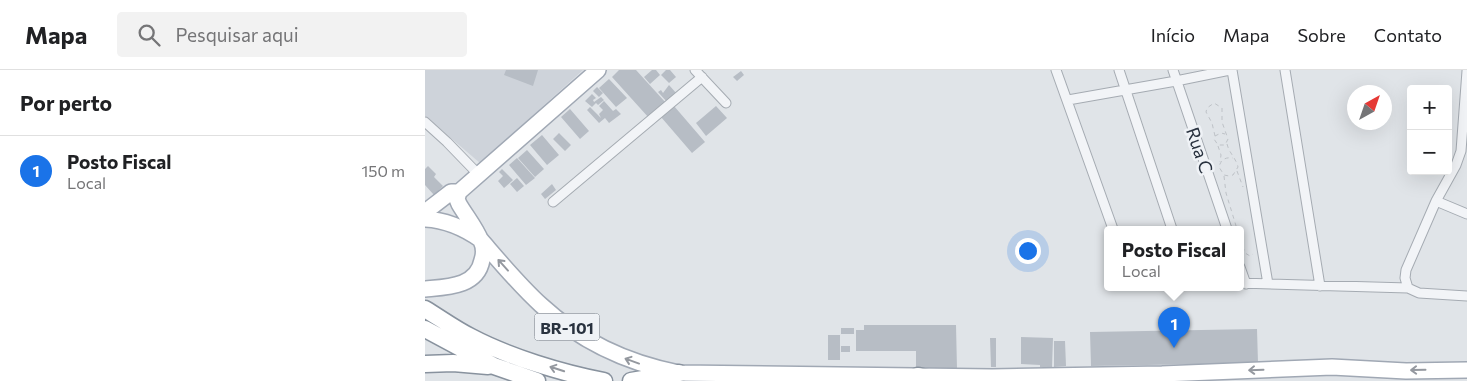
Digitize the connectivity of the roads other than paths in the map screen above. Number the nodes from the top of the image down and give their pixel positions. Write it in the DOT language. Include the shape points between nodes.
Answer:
graph roads {
  1 [pos="598,70"];
  2 [pos="1056,70"];
  3 [pos="1119,70"];
  4 [pos="1173,70"];
  5 [pos="1231,70"];
  6 [pos="1285,70"];
  7 [pos="1467,72"];
  8 [pos="699,74"];
  9 [pos="1176,81"];
  10 [pos="1126,90"];
  11 [pos="1068,100"];
  12 [pos="726,103"];
  13 [pos="425,122"];
  14 [pos="478,175"];
  15 [pos="459,192"];
  16 [pos="1436,201"];
  17 [pos="553,202"];
  18 [pos="425,212"];
  19 [pos="1467,214"];
  20 [pos="425,219"];
  21 [pos="1112,226"];
  22 [pos="1171,226"];
  23 [pos="1226,226"];
  24 [pos="481,240"];
  25 [pos="1244,283"];
  26 [pos="1268,284"];
  27 [pos="1319,286"];
  28 [pos="1408,288"];
  29 [pos="425,290"];
  30 [pos="1467,296"];
  31 [pos="425,309"];
  32 [pos="425,329"];
  33 [pos="425,364"];
  34 [pos="494,366"];
  35 [pos="1467,370"];
  36 [pos="679,373"];
  37 [pos="917,376"];
  38 [pos="537,381"];
  39 [pos="604,381"];
  40 [pos="631,381"];
  41 [pos="937,381"];
  1 -- 14 [label="main road"];
  2 -- 11 [label="street"];
  3 -- 10 [label="street"];
  4 -- 9 [label="street, Rua C"];
  5 -- 9 [label="street"];
  5 -- 26 [label="street"];
  6 -- 27 [label="street"];
  7 -- 16 [label="street" via="1461,150"];
  8 -- 12 [label="street"];
  8 -- 17 [label="street"];
  9 -- 10 [label="street"];
  9 -- 23 [label="street, Rua C"];
  10 -- 11 [label="street"];
  10 -- 22 [label="street"];
  11 -- 21 [label="street"];
  13 -- 14 [label="street"];
  14 -- 15 [label="main road"];
  15 -- 18 [label="main road" via="451,192"];
  15 -- 24 [label="main road" via="459,204"];
  16 -- 19 [label="street"];
  16 -- 28 [label="street" via="1406,270"];
  20 -- 24 [label="main road" via="455,225"];
  24 -- 29 [label="main road" via="483,257 473,277 465,283"];
  36 -- 24 [label="main road, BR-101, one-way" via="627,359 580,335 539,304"];
  25 -- 26 [label="street"];
  26 -- 27 [label="street"];
  27 -- 28 [label="street"];
  28 -- 30 [label="street" via="1419,293"];
  39 -- 31 [label="highway, BR-101, one-way" via="523,359 472,338"];
  32 -- 34 [label="highway"];
  33 -- 34 [label="highway"];
  34 -- 38 [label="highway"];
  35 -- 37 [label="main road, one-way" via="1331,367 1073,376"];
  36 -- 37 [label="main road"];
  36 -- 40 [label="highway"];
  37 -- 41 [label="highway"];
}
